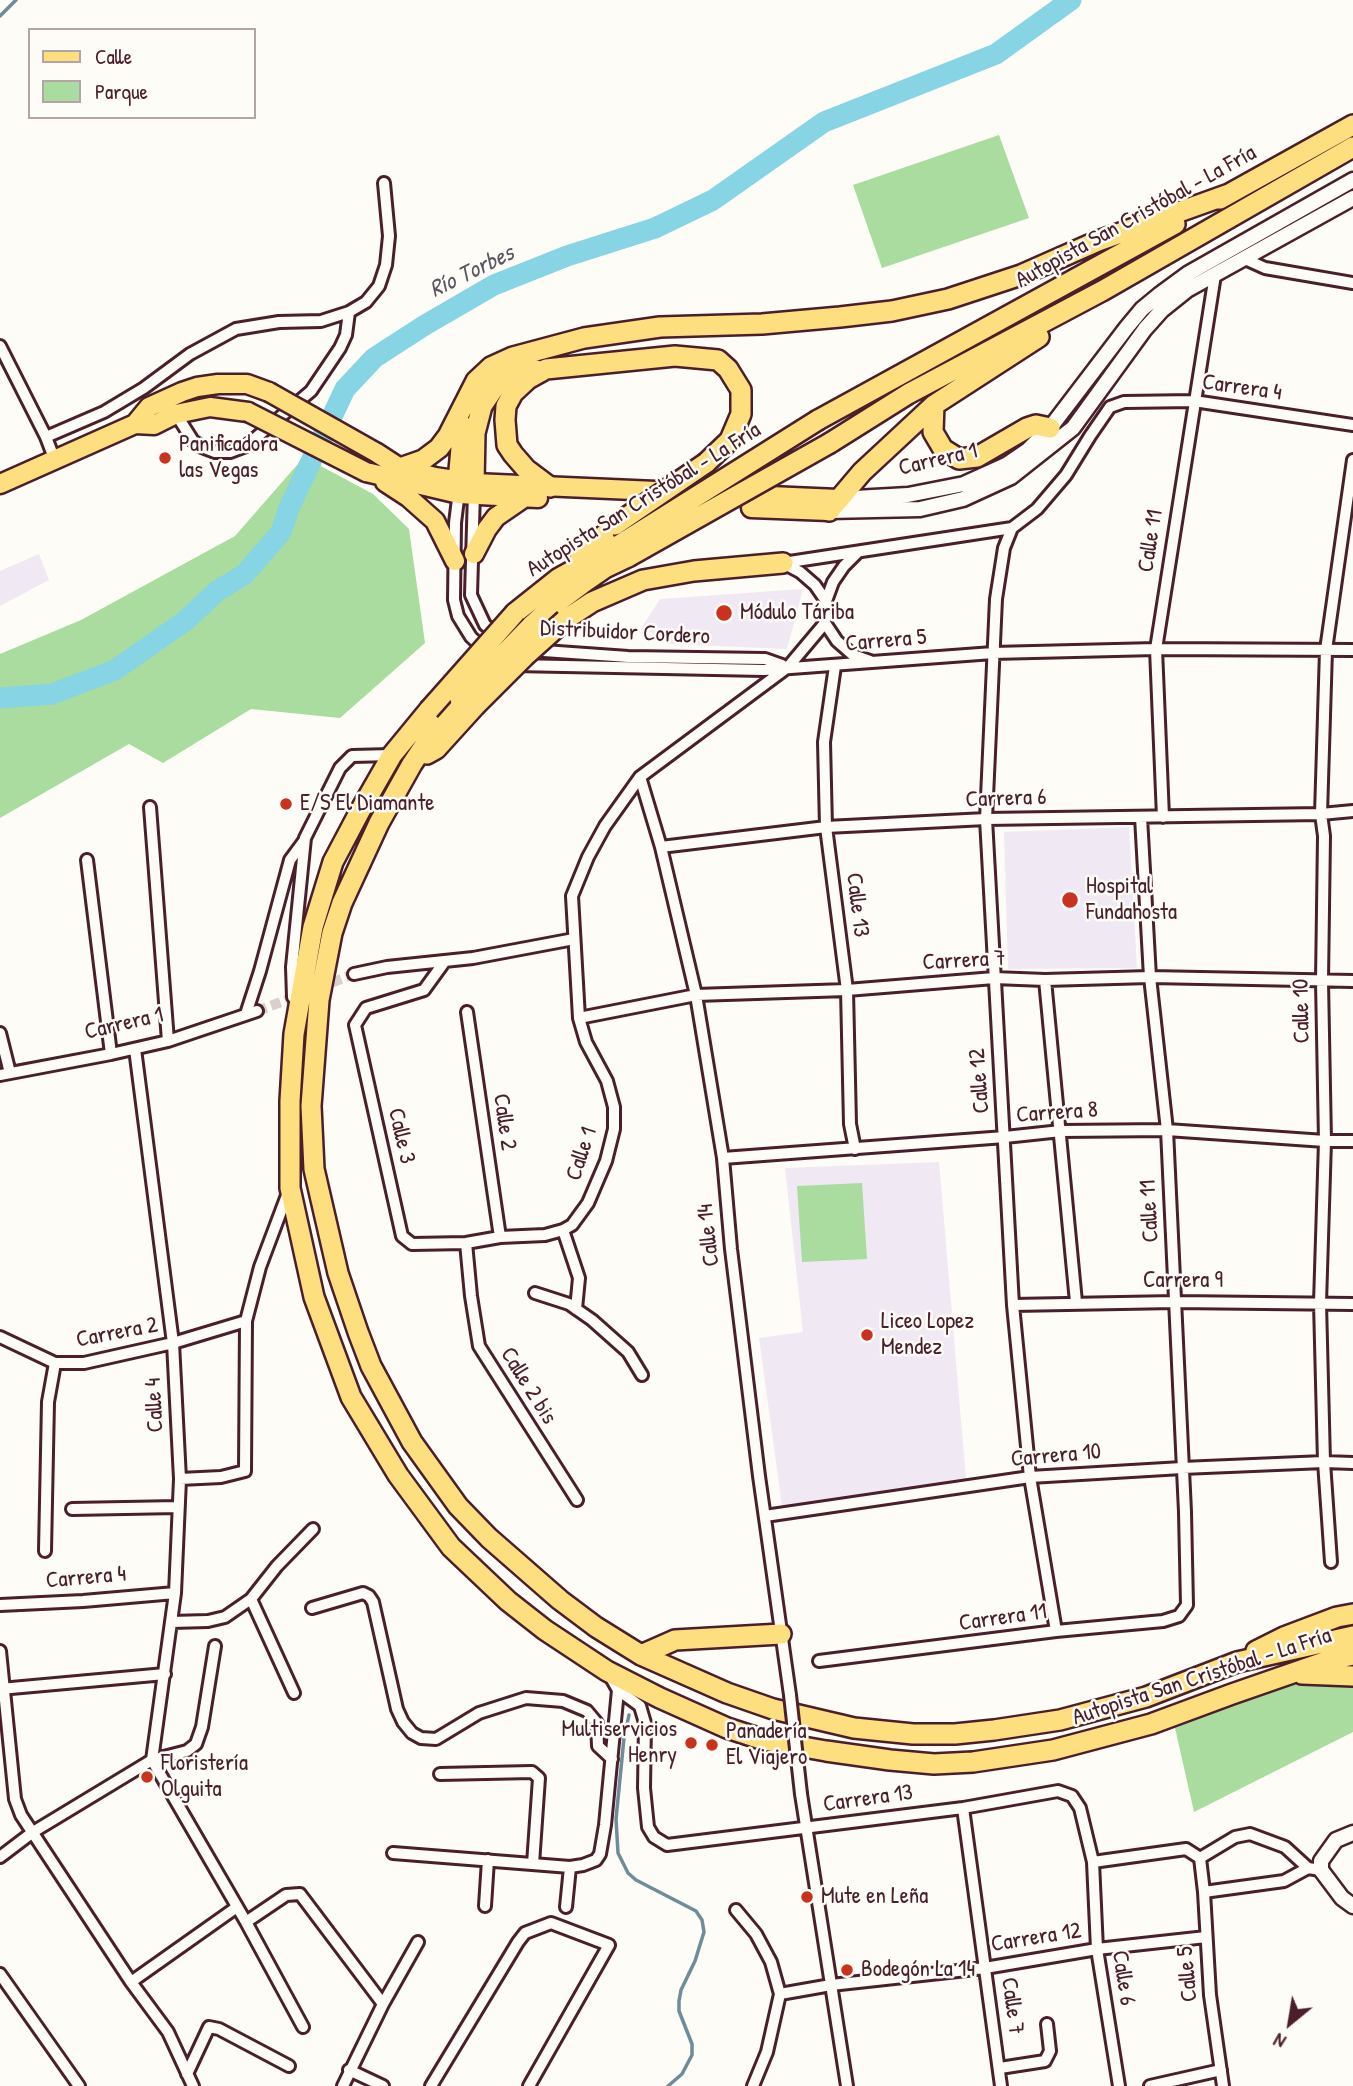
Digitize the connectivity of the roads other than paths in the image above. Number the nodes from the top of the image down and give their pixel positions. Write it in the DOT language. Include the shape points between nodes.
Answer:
graph roads {
  1 [pos="1353,125"];
  2 [pos="1353,147"];
  3 [pos="1353,180"];
  4 [pos="384,183"];
  5 [pos="1229,194"];
  6 [pos="1353,198"];
  7 [pos="1245,259"];
  8 [pos="1215,275"];
  9 [pos="1353,283"];
  10 [pos="1102,291"];
  11 [pos="349,312"];
  12 [pos="0,346"];
  13 [pos="546,369"];
  14 [pos="467,400"];
  15 [pos="1194,401"];
  16 [pos="934,405"];
  17 [pos="176,414"];
  18 [pos="135,424"];
  19 [pos="1353,425"];
  20 [pos="1050,428"];
  21 [pos="46,437"];
  22 [pos="54,458"];
  23 [pos="1353,460"];
  24 [pos="401,468"];
  25 [pos="371,474"];
  26 [pos="0,484"];
  27 [pos="550,487"];
  28 [pos="466,488"];
  29 [pos="525,497"];
  30 [pos="833,505"];
  31 [pos="1012,528"];
  32 [pos="623,551"];
  33 [pos="858,552"];
  34 [pos="474,554"];
  35 [pos="455,561"];
  36 [pos="783,563"];
  37 [pos="559,578"];
  38 [pos="826,601"];
  39 [pos="825,623"];
  40 [pos="1156,649"];
  41 [pos="1326,650"];
  42 [pos="1353,650"];
  43 [pos="993,653"];
  44 [pos="874,662"];
  45 [pos="835,666"];
  46 [pos="788,667"];
  47 [pos="468,703"];
  48 [pos="392,755"];
  49 [pos="640,777"];
  50 [pos="150,807"];
  51 [pos="1353,811"];
  52 [pos="1321,814"];
  53 [pos="1141,817"];
  54 [pos="1163,817"];
  55 [pos="986,819"];
  56 [pos="826,827"];
  57 [pos="305,838"];
  58 [pos="661,847"];
  59 [pos="87,860"];
  60 [pos="574,939"];
  61 [pos="445,961"];
  62 [pos="354,974"];
  63 [pos="1150,977"];
  64 [pos="994,978"];
  65 [pos="1045,980"];
  66 [pos="1322,981"];
  67 [pos="1353,981"];
  68 [pos="847,990"];
  69 [pos="696,995"];
  70 [pos="467,1012"];
  71 [pos="579,1018"];
  72 [pos="0,1033"];
  73 [pos="294,1034"];
  74 [pos="168,1041"];
  75 [pos="135,1049"];
  76 [pos="111,1054"];
  77 [pos="5,1074"];
  78 [pos="1167,1130"];
  79 [pos="1061,1131"];
  80 [pos="1005,1137"];
  81 [pos="1325,1141"];
  82 [pos="1353,1141"];
  83 [pos="855,1149"];
  84 [pos="723,1158"];
  85 [pos="290,1188"];
  86 [pos="564,1230"];
  87 [pos="500,1237"];
  88 [pos="466,1243"];
  89 [pos="535,1293"];
  90 [pos="1175,1302"];
  91 [pos="1076,1303"];
  92 [pos="1320,1303"];
  93 [pos="1353,1304"];
  94 [pos="1013,1305"];
  95 [pos="576,1309"];
  96 [pos="246,1321"];
  97 [pos="0,1337"];
  98 [pos="173,1343"];
  99 [pos="55,1363"];
  100 [pos="642,1375"];
  101 [pos="1324,1462"];
  102 [pos="1353,1463"];
  103 [pos="1182,1468"];
  104 [pos="1030,1477"];
  105 [pos="180,1479"];
  106 [pos="577,1500"];
  107 [pos="178,1507"];
  108 [pos="72,1510"];
  109 [pos="765,1516"];
  110 [pos="313,1529"];
  111 [pos="45,1550"];
  112 [pos="1331,1562"];
  113 [pos="175,1593"];
  114 [pos="251,1599"];
  115 [pos="0,1605"];
  116 [pos="1187,1605"];
  117 [pos="312,1608"];
  118 [pos="1353,1614"];
  119 [pos="172,1622"];
  120 [pos="1056,1631"];
  121 [pos="781,1634"];
  122 [pos="1353,1636"];
  123 [pos="215,1646"];
  124 [pos="0,1651"];
  125 [pos="641,1654"];
  126 [pos="1353,1655"];
  127 [pos="819,1661"];
  128 [pos="1237,1662"];
  129 [pos="607,1671"];
  130 [pos="164,1674"];
  131 [pos="1293,1674"];
  132 [pos="1353,1676"];
  133 [pos="3,1689"];
  134 [pos="618,1690"];
  135 [pos="293,1693"];
  136 [pos="612,1759"];
  137 [pos="152,1760"];
  138 [pos="440,1774"];
  139 [pos="1072,1796"];
  140 [pos="963,1808"];
  141 [pos="807,1829"];
  142 [pos="33,1832"];
  143 [pos="1353,1833"];
  144 [pos="393,1853"];
  145 [pos="0,1857"];
  146 [pos="1200,1857"];
  147 [pos="488,1860"];
  148 [pos="1093,1862"];
  149 [pos="533,1864"];
  150 [pos="570,1867"];
  151 [pos="1315,1869"];
  152 [pos="1204,1892"];
  153 [pos="485,1906"];
  154 [pos="1353,1906"];
  155 [pos="237,1907"];
  156 [pos="566,1907"];
  157 [pos="736,1910"];
  158 [pos="246,1922"];
  159 [pos="1206,1937"];
  160 [pos="418,1942"];
  161 [pos="1097,1949"];
  162 [pos="985,1968"];
  163 [pos="0,1974"];
  164 [pos="131,1982"];
  165 [pos="831,1985"];
  166 [pos="780,1994"];
  167 [pos="383,2004"];
  168 [pos="1047,2024"];
  169 [pos="303,2027"];
  170 [pos="289,2066"];
  171 [pos="1000,2068"];
  172 [pos="349,2070"];
  173 [pos="1220,2070"];
  174 [pos="187,2074"];
  175 [pos="79,2086"];
  176 [pos="193,2086"];
  177 [pos="343,2086"];
  178 [pos="383,2086"];
  179 [pos="431,2086"];
  180 [pos="529,2086"];
  181 [pos="753,2086"];
  182 [pos="848,2086"];
  183 [pos="1001,2086"];
  184 [pos="1119,2086"];
  185 [pos="1150,2086"];
  186 [pos="1223,2086"];
  1 -- 5 [label="highway, Autopista San Cristóbal - La Fría"];
  2 -- 10 [label="highway, Autopista San Cristóbal - La Fría"];
  3 -- 20 [label="street, Carrera 1" via="1189,273 1159,295 1127,327"];
  4 -- 11 [label="street" via="389,236 386,265 379,286 366,302"];
  5 -- 14 [label="highway" via="948,299 827,319 660,327 584,338 513,357 491,367 476,381"];
  5 -- 32 [label="highway, Autopista San Cristóbal - La Fría, bridge" via="818,420"];
  6 -- 7 [label="street, Carrera 1"];
  7 -- 8 [label="street, Carrera 1"];
  7 -- 9 [label="street" via="1265,268"];
  8 -- 15 [label="street, Calle 11"];
  8 -- 30 [label="street, Carrera 1" via="1162,310 1073,428 1010,477 963,499 920,509"];
  10 -- 16 [label="highway"];
  10 -- 32 [label="highway, Autopista San Cristóbal - La Fría, bridge" via="908,394 830,443"];
  11 -- 17 [label="street" via="340,348 311,391 246,446 230,452 202,447"];
  11 -- 21 [label="street" via="321,321 236,329 104,412"];
  12 -- 21 [label="street"];
  13 -- 27 [label="highway" via="513,393 505,420 507,445 513,454"];
  13 -- 28 [label="highway" via="508,377 482,406"];
  13 -- 37 [label="highway, bridge" via="675,356 718,360 741,390 741,414 730,440 706,463 615,525"];
  14 -- 24 [label="highway" via="439,448"];
  14 -- 28 [label="highway"];
  15 -- 19 [label="street, Carrera 4"];
  15 -- 31 [label="street, Carrera 4" via="1124,402 1110,407 1066,475 1037,509"];
  15 -- 40 [label="street, Calle 11"];
  16 -- 20 [label="highway" via="933,432 943,449 959,459 977,457 1027,428"];
  16 -- 30 [label="highway"];
  17 -- 18 [label="main road" via="154,425"];
  17 -- 25 [label="main road, bridge" via="210,407 248,412"];
  18 -- 22 [label="main road"];
  18 -- 24 [label="main road, bridge" via="149,407 182,392 218,384 247,384 269,392"];
  20 -- 30 [label="street, Carrera 1" via="1006,466 964,484"];
  21 -- 22 [label="street"];
  22 -- 26 [label="main road"];
  23 -- 41 [label="street, Calle 10"];
  24 -- 28 [label="main road"];
  25 -- 28 [label="main road"];
  25 -- 35 [label="main road" via="435,521"];
  27 -- 28 [label="main road, Carrera 1"];
  27 -- 30 [label="main road, Carrera 1"];
  28 -- 29 [label="main road"];
  28 -- 34 [label="street, Distribuidor Cordero"];
  28 -- 35 [label="street"];
  29 -- 30 [label="main road"];
  29 -- 34 [label="main road" via="496,517"];
  31 -- 33 [label="street"];
  31 -- 43 [label="street, Calle 12" via="996,599"];
  32 -- 37 [label="highway, Autopista San Cristóbal - La Fría"];
  32 -- 47 [label="highway, Autopista San Cristóbal - La Fría, bridge" via="531,626"];
  33 -- 36 [label="street"];
  33 -- 38 [label="street" via="832,582"];
  34 -- 46 [label="street, Distribuidor Cordero" via="471,595 485,625 531,651 765,659"];
  35 -- 46 [label="street" via="458,615 471,637 491,656 508,664"];
  36 -- 38 [label="street" via="815,585"];
  36 -- 47 [label="highway, bridge" via="643,580 592,602"];
  37 -- 48 [label="highway, Autopista San Cristóbal - La Fría, bridge" via="515,613"];
  38 -- 39 [label="street"];
  39 -- 44 [label="street" via="853,655"];
  39 -- 46 [label="street"];
  40 -- 41 [label="street, Carrera 5"];
  40 -- 43 [label="street, Carrera 5"];
  40 -- 54 [label="street, Calle 11"];
  41 -- 42 [label="street, Carrera 5"];
  41 -- 52 [label="street, Calle 10"];
  43 -- 44 [label="street, Carrera 5"];
  43 -- 55 [label="street, Calle 12"];
  44 -- 45 [label="street, Carrera 5"];
  45 -- 46 [label="street, Carrera 5"];
  45 -- 56 [label="street, Calle 13" via="824,742"];
  46 -- 49 [label="street"];
  47 -- 125 [label="highway, Autopista San Cristóbal - La Fría" via="432,734 412,764 379,823 332,933 319,1000 311,1106 314,1169 335,1259 371,1366 412,1442 458,1506 489,1538 560,1600"];
  48 -- 57 [label="street" via="352,756 340,768"];
  48 -- 73 [label="highway, Autopista San Cristóbal - La Fría" via="333,862 313,927"];
  49 -- 58 [label="street, Calle 14"];
  49 -- 60 [label="street" via="605,826 579,878 572,896"];
  50 -- 74 [label="street"];
  51 -- 52 [label="street, Carrera 6"];
  52 -- 54 [label="street, Carrera 6"];
  52 -- 66 [label="street, Calle 10"];
  53 -- 54 [label="street, Carrera 6"];
  53 -- 55 [label="street, Carrera 6"];
  53 -- 63 [label="street, Calle 11"];
  55 -- 56 [label="street, Carrera 6"];
  55 -- 64 [label="street, Calle 12"];
  56 -- 58 [label="street, Carrera 6"];
  56 -- 68 [label="street, Calle 13"];
  57 -- 73 [label="street" via="292,967"];
  57 -- 74 [label="street, Carrera 1" via="290,860 251,1013"];
  58 -- 69 [label="street, Calle 14"];
  59 -- 76 [label="street"];
  60 -- 61 [label="street"];
  60 -- 71 [label="street, Calle 1"];
  61 -- 62 [label="street"];
  61 -- 88 [label="street, Calle 3" via="424,990 366,1008 355,1025 402,1236 412,1244"];
  63 -- 65 [label="street, Carrera 7"];
  63 -- 66 [label="street, Carrera 7"];
  63 -- 78 [label="street, Calle 11"];
  64 -- 65 [label="street, Carrera 7"];
  64 -- 68 [label="street, Carrera 7"];
  64 -- 80 [label="street, Calle 12"];
  65 -- 79 [label="street"];
  66 -- 67 [label="street, Carrera 7"];
  66 -- 81 [label="street, Calle 10"];
  68 -- 69 [label="street, Carrera 7"];
  68 -- 83 [label="street, Calle 13" via="850,1124"];
  69 -- 71 [label="street, Carrera 7"];
  69 -- 84 [label="street, Calle 14"];
  70 -- 87 [label="street, Calle 2"];
  71 -- 86 [label="street, Calle 1" via="607,1081 614,1129 588,1203"];
  72 -- 77 [label="street"];
  73 -- 85 [label="highway, Autopista San Cristóbal - La Fría"];
  74 -- 75 [label="street, Carrera 1"];
  75 -- 76 [label="street, Carrera 1"];
  75 -- 98 [label="street, Calle 4"];
  76 -- 77 [label="street, Carrera 1"];
  78 -- 79 [label="street, Carrera 8"];
  78 -- 81 [label="street, Carrera 8"];
  78 -- 90 [label="street, Calle 11"];
  79 -- 80 [label="street, Carrera 8"];
  79 -- 91 [label="street"];
  80 -- 83 [label="street, Carrera 8"];
  80 -- 94 [label="street, Calle 12"];
  81 -- 82 [label="street, Carrera 8"];
  81 -- 92 [label="street, Calle 10"];
  83 -- 84 [label="street, Carrera 8"];
  84 -- 109 [label="street, Calle 14"];
  85 -- 96 [label="street" via="260,1267"];
  85 -- 129 [label="highway, Autopista San Cristóbal - La Fría" via="306,1266 334,1356 351,1397 398,1475 451,1547 480,1576 545,1630"];
  86 -- 87 [label="street"];
  86 -- 95 [label="street" via="579,1278"];
  87 -- 88 [label="street, Calle 3"];
  88 -- 106 [label="street, Calle 2 bis" via="479,1346"];
  89 -- 95 [label="street"];
  90 -- 91 [label="street, Carrera 9"];
  90 -- 92 [label="street, Carrera 9"];
  90 -- 103 [label="street, Calle 11"];
  91 -- 94 [label="street, Carrera 9"];
  92 -- 93 [label="street, Carrera 9"];
  92 -- 101 [label="street, Calle 10"];
  94 -- 104 [label="street, Calle 12"];
  95 -- 100 [label="street" via="628,1352"];
  96 -- 98 [label="street, Carrera 2"];
  96 -- 105 [label="street" via="245,1471"];
  97 -- 99 [label="street, Carrera 2"];
  98 -- 99 [label="street, Carrera 2" via="107,1360"];
  98 -- 105 [label="street, Calle 4"];
  99 -- 111 [label="street" via="48,1402"];
  101 -- 102 [label="street, Carrera 10"];
  101 -- 103 [label="street, Carrera 10"];
  101 -- 112 [label="street, Calle 10"];
  103 -- 104 [label="street, Carrera 10"];
  103 -- 116 [label="street, Calle 11"];
  104 -- 109 [label="street, Carrera 10"];
  104 -- 120 [label="street, Calle 12"];
  105 -- 107 [label="street, Calle 4"];
  107 -- 108 [label="street"];
  107 -- 113 [label="street, Calle 4"];
  109 -- 121 [label="street, Calle 14"];
  110 -- 114 [label="street"];
  113 -- 115 [label="street, Carrera 4"];
  113 -- 119 [label="street, Calle 4"];
  114 -- 119 [label="street" via="225,1617"];
  114 -- 135 [label="street"];
  116 -- 120 [label="street, Carrera 11" via="1179,1616 1163,1621"];
  117 -- 136 [label="street" via="363,1592 369,1596 397,1709 402,1722 421,1738 436,1738 479,1713 526,1699 562,1701 587,1711 597,1723 598,1746"];
  118 -- 128 [label="highway" via="1284,1637"];
  119 -- 130 [label="street, Calle 4"];
  120 -- 127 [label="street, Carrera 11"];
  121 -- 125 [label="highway" via="675,1640"];
  121 -- 141 [label="street, Calle 14, bridge"];
  122 -- 128 [label="highway, Autopista San Cristóbal - La Fría"];
  123 -- 137 [label="street" via="196,1744 187,1751"];
  124 -- 133 [label="street"];
  125 -- 128 [label="highway, Autopista San Cristóbal - La Fría" via="773,1709 854,1728 913,1734 955,1734 1060,1720 1146,1697"];
  126 -- 131 [label="highway, Autopista San Cristóbal - La Fría"];
  129 -- 131 [label="highway, Autopista San Cristóbal - La Fría" via="691,1713 764,1740 933,1763 1053,1750 1151,1724"];
  129 -- 134 [label="street"];
  130 -- 133 [label="street"];
  130 -- 137 [label="street, Calle 4"];
  131 -- 132 [label="highway"];
  133 -- 142 [label="street" via="15,1799"];
  134 -- 136 [label="street"];
  134 -- 141 [label="street, Carrera 13" via="640,1706 645,1723 648,1827 654,1837 667,1845"];
  136 -- 150 [label="street" via="600,1854 590,1864"];
  137 -- 142 [label="street"];
  137 -- 155 [label="street"];
  138 -- 149 [label="street" via="532,1772 539,1778"];
  139 -- 140 [label="street, Carrera 13" via="1058,1791"];
  139 -- 148 [label="street, Calle 6" via="1080,1808"];
  140 -- 141 [label="street, Carrera 13"];
  140 -- 162 [label="street, Calle 7"];
  141 -- 165 [label="street, Calle 14"];
  142 -- 145 [label="street"];
  142 -- 164 [label="street"];
  143 -- 151 [label="street" via="1336,1840"];
  144 -- 147 [label="street"];
  146 -- 148 [label="street" via="1186,1849"];
  146 -- 151 [label="street" via="1235,1836 1250,1834 1284,1847"];
  146 -- 152 [label="street, Calle 5"];
  147 -- 149 [label="street"];
  147 -- 153 [label="street"];
  148 -- 161 [label="street, Calle 6"];
  149 -- 150 [label="street"];
  150 -- 156 [label="street"];
  151 -- 152 [label="street" via="1283,1881"];
  151 -- 154 [label="street"];
  152 -- 159 [label="street, Calle 5"];
  155 -- 158 [label="street"];
  155 -- 164 [label="street"];
  157 -- 166 [label="street" via="757,1934"];
  158 -- 167 [label="street" via="286,1895 300,1894"];
  158 -- 169 [label="street"];
  159 -- 161 [label="street, Carrera 12"];
  159 -- 173 [label="street, Calle 5"];
  160 -- 167 [label="street"];
  161 -- 162 [label="street, Carrera 12"];
  161 -- 184 [label="street, Calle 6"];
  162 -- 165 [label="street, Carrera 12"];
  162 -- 171 [label="street, Calle 7"];
  163 -- 175 [label="street"];
  164 -- 174 [label="street" via="168,2032"];
  165 -- 166 [label="street, Carrera 12"];
  165 -- 182 [label="street, Calle 14"];
  166 -- 181 [label="street" via="767,2052"];
  167 -- 172 [label="street"];
  168 -- 171 [label="street" via="1050,2051 1045,2061"];
  170 -- 174 [label="street" via="209,2027"];
  171 -- 183 [label="street, Calle 7"];
  172 -- 177 [label="street"];
  172 -- 178 [label="street"];
  173 -- 185 [label="street"];
  173 -- 186 [label="street, Calle 5"];
  174 -- 176 [label="street"];
  179 -- 180 [label="street" via="518,1942 525,1933 551,1923 609,1945"];
}
